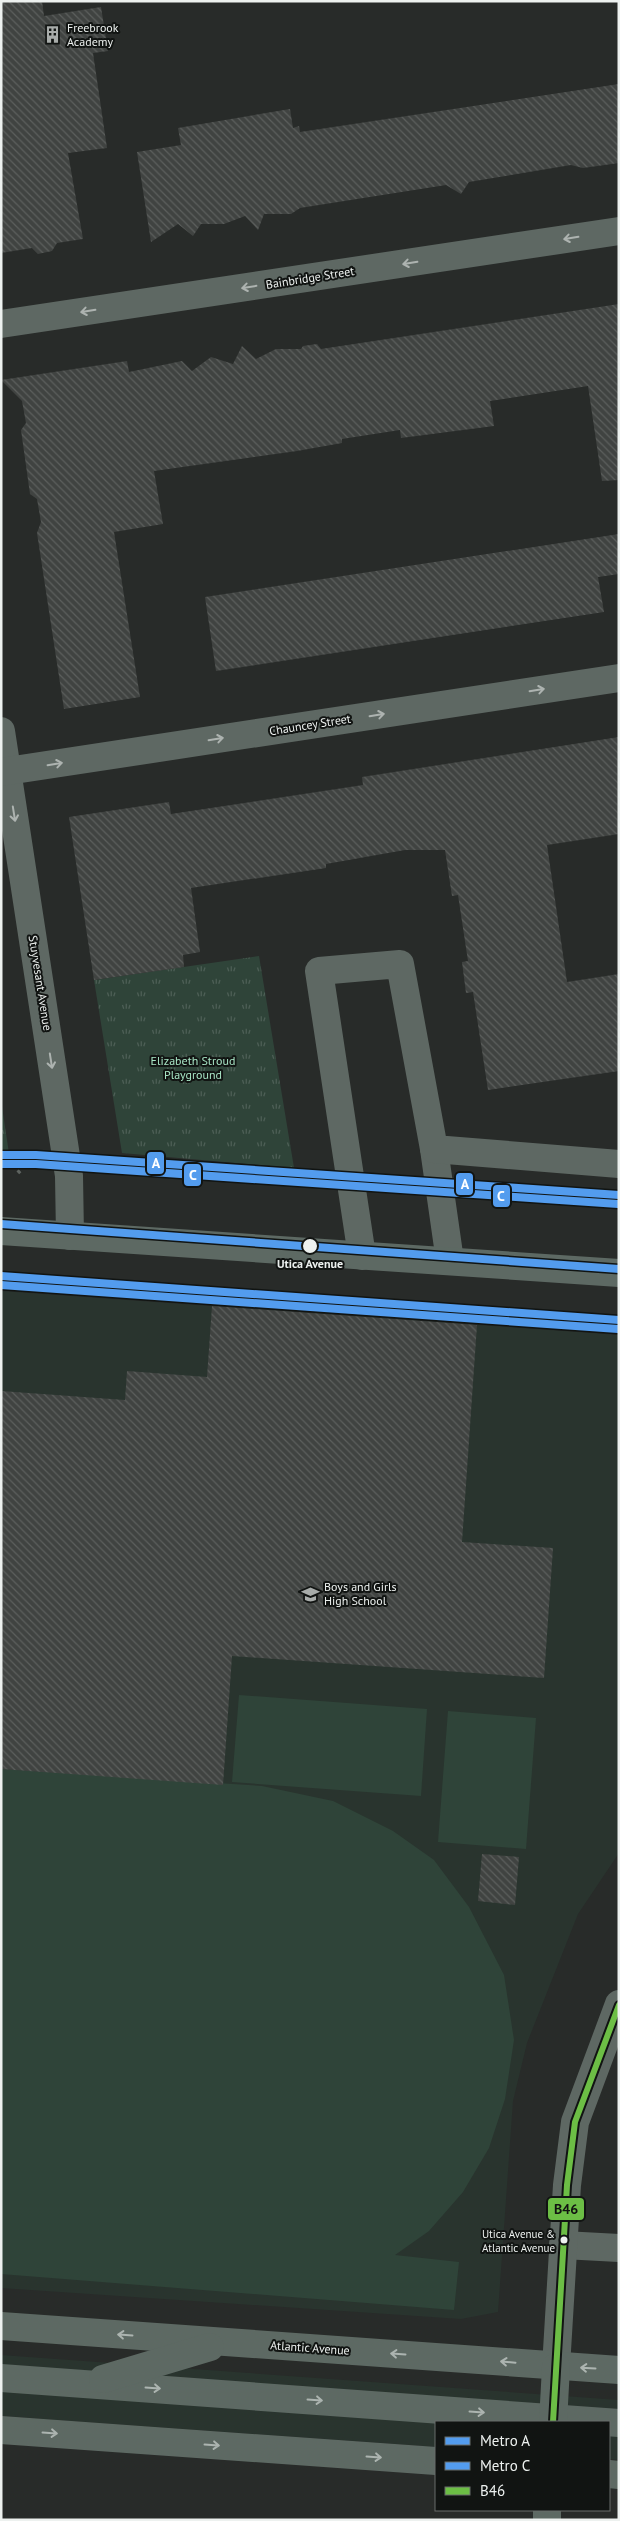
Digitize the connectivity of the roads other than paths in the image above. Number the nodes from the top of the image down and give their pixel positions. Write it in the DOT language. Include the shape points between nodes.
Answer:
graph roads {
  1 [pos="619,231"];
  2 [pos="1,324"];
  3 [pos="619,678"];
  4 [pos="1,731"];
  5 [pos="4,771"];
  6 [pos="434,1149"];
  7 [pos="619,1164"];
  8 [pos="1,1231"];
  9 [pos="70,1236"];
  10 [pos="362,1256"];
  11 [pos="450,1262"];
  12 [pos="619,1273"];
  13 [pos="619,2004"];
  14 [pos="563,2246"];
  15 [pos="619,2248"];
  16 [pos="1,2326"];
  17 [pos="226,2342"];
  18 [pos="556,2367"];
  19 [pos="619,2370"];
  20 [pos="1,2378"];
  21 [pos="87,2383"];
  22 [pos="553,2420"];
  23 [pos="586,2421"];
  24 [pos="1,2430"];
  25 [pos="435,2461"];
  1 -- 2 [label="street, Bainbridge Street, one-way"];
  5 -- 3 [label="street, Chauncey Street, one-way"];
  4 -- 5 [label="street, Stuyvesant Avenue"];
  5 -- 9 [label="street, Stuyvesant Avenue, one-way" via="69,1176"];
  6 -- 7 [label="street"];
  6 -- 10 [label="street" via="400,964 319,971"];
  6 -- 11 [label="street"];
  8 -- 9 [label="main road"];
  9 -- 10 [label="main road"];
  10 -- 11 [label="main road"];
  11 -- 12 [label="main road"];
  13 -- 14 [label="street" via="575,2122"];
  14 -- 15 [label="street"];
  14 -- 18 [label="street"];
  17 -- 16 [label="main road, Atlantic Avenue, one-way"];
  18 -- 17 [label="main road, Atlantic Avenue, one-way"];
  17 -- 21 [label="main road"];
  19 -- 18 [label="main road, Atlantic Avenue, one-way"];
  18 -- 22 [label="main road"];
  20 -- 21 [label="main road"];
  21 -- 22 [label="main road, one-way"];
  22 -- 23 [label="main road"];
  24 -- 25 [label="main road, one-way"];
}
